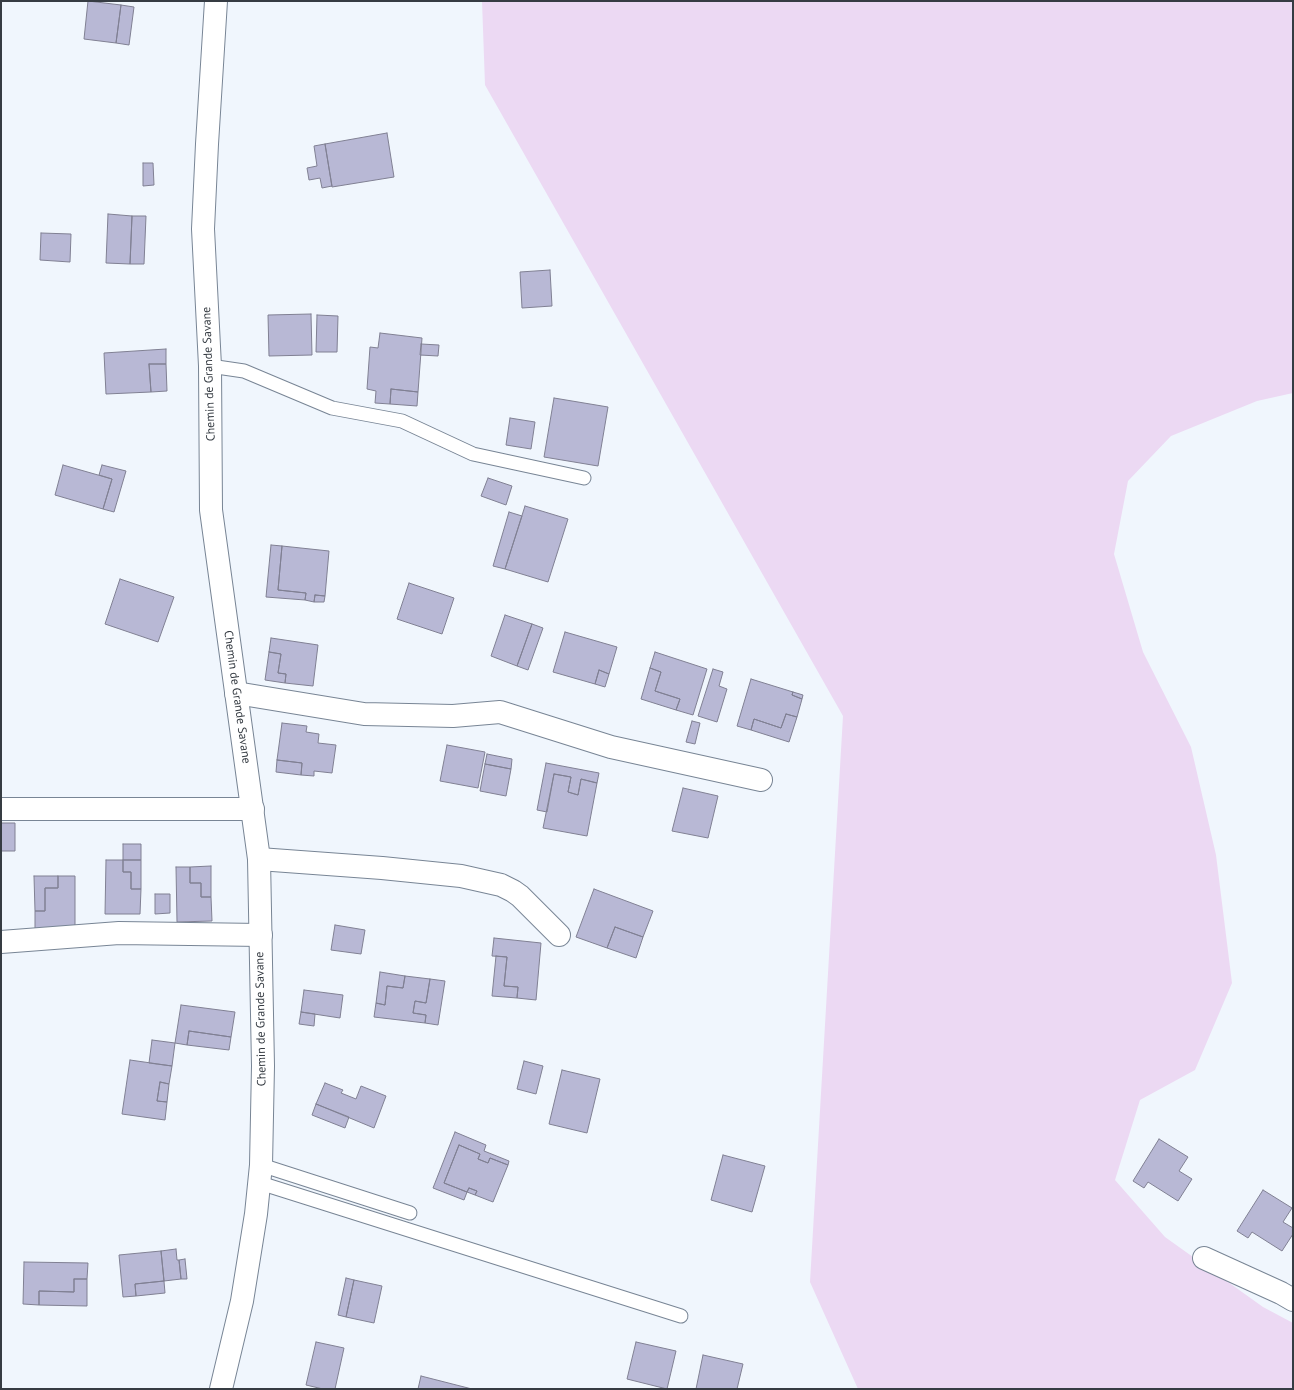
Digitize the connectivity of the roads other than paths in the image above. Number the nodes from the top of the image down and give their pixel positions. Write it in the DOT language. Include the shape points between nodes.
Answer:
graph roads {
  1 [pos="216,1"];
  2 [pos="210,366"];
  3 [pos="584,478"];
  4 [pos="236,693"];
  5 [pos="761,780"];
  6 [pos="1,809"];
  7 [pos="253,809"];
  8 [pos="259,859"];
  9 [pos="261,935"];
  10 [pos="559,935"];
  11 [pos="1,942"];
  12 [pos="260,1174"];
  13 [pos="410,1213"];
  14 [pos="1204,1258"];
  15 [pos="1293,1300"];
  16 [pos="681,1316"];
  17 [pos="225,1388"];
  1 -- 2 [label="street, Chemin de Grande Savane" via="203,229"];
  2 -- 3 [label="lane" via="244,372 332,408 402,421 473,454"];
  2 -- 4 [label="street, Chemin de Grande Savane" via="212,510"];
  4 -- 5 [label="street" via="364,714 452,716 500,712 611,747"];
  4 -- 7 [label="street, Chemin de Grande Savane"];
  6 -- 7 [label="street"];
  7 -- 8 [label="street, Chemin de Grande Savane"];
  8 -- 9 [label="street, Chemin de Grande Savane"];
  8 -- 10 [label="street" via="461,876 501,885 513,891"];
  9 -- 11 [label="street" via="119,933"];
  9 -- 12 [label="street, Chemin de Grande Savane" via="263,1066"];
  12 -- 13 [label="lane"];
  12 -- 16 [label="lane"];
  12 -- 17 [label="street, Chemin de Grande Savane" via="242,1301"];
  14 -- 15 [label="street"];
}
